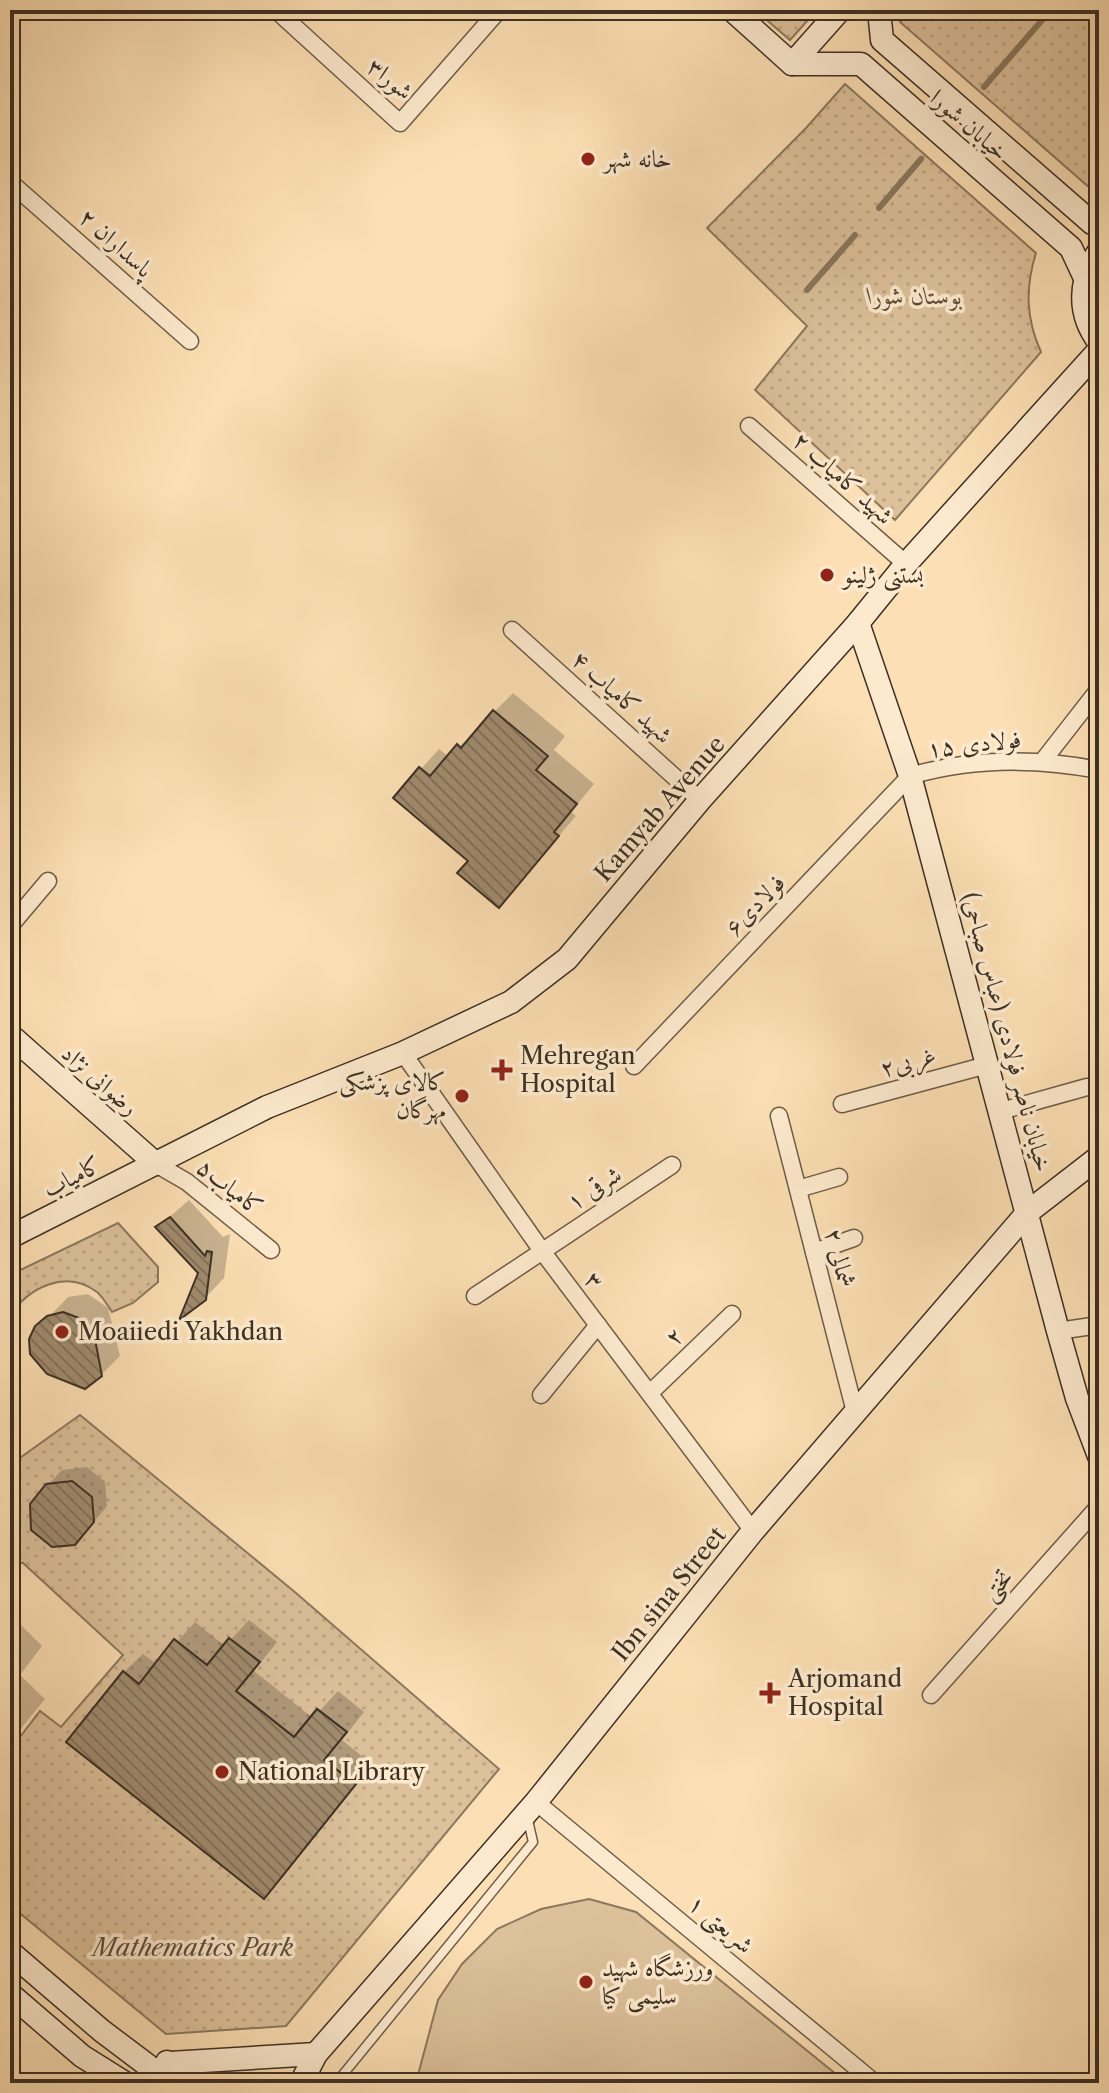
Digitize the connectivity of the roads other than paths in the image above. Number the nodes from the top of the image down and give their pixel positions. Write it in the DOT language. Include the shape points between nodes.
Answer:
graph roads {
  1 [pos="276,10"];
  2 [pos="499,10"];
  3 [pos="732,10"];
  4 [pos="840,10"];
  5 [pos="879,10"];
  6 [pos="792,64"];
  7 [pos="10,182"];
  8 [pos="1099,226"];
  9 [pos="1099,251"];
  10 [pos="1085,278"];
  11 [pos="190,341"];
  12 [pos="1099,342"];
  13 [pos="1099,350"];
  14 [pos="749,426"];
  15 [pos="906,564"];
  16 [pos="858,623"];
  17 [pos="512,630"];
  18 [pos="1099,689"];
  19 [pos="1042,762"];
  20 [pos="1099,770"];
  21 [pos="910,776"];
  22 [pos="700,800"];
  23 [pos="48,881"];
  24 [pos="10,926"];
  25 [pos="10,1035"];
  26 [pos="403,1053"];
  27 [pos="987,1065"];
  28 [pos="634,1066"];
  29 [pos="1087,1087"];
  30 [pos="842,1104"];
  31 [pos="1001,1111"];
  32 [pos="779,1116"];
  33 [pos="1099,1157"];
  34 [pos="156,1164"];
  35 [pos="672,1165"];
  36 [pos="839,1177"];
  37 [pos="798,1189"];
  38 [pos="1028,1212"];
  39 [pos="10,1237"];
  40 [pos="854,1238"];
  41 [pos="271,1250"];
  42 [pos="542,1251"];
  43 [pos="814,1252"];
  44 [pos="475,1296"];
  45 [pos="732,1314"];
  46 [pos="598,1325"];
  47 [pos="1099,1325"];
  48 [pos="1058,1331"];
  49 [pos="650,1393"];
  50 [pos="541,1395"];
  51 [pos="855,1412"];
  52 [pos="1099,1456"];
  53 [pos="1099,1506"];
  54 [pos="753,1531"];
  55 [pos="931,1695"];
  56 [pos="531,1806"];
  57 [pos="10,1952"];
  58 [pos="10,1994"];
  59 [pos="316,2054"];
  60 [pos="82,2056"];
  61 [pos="170,2073"];
  62 [pos="94,2083"];
  63 [pos="111,2083"];
  64 [pos="125,2083"];
  65 [pos="199,2083"];
  66 [pos="301,2083"];
  67 [pos="336,2083"];
  68 [pos="875,2083"];
  1 -- 2 [label="street, شورا۳" via="400,123"];
  3 -- 6 [label="main road"];
  4 -- 6 [label="main road"];
  5 -- 8 [label="main road, خیابان شورا" via="882,40"];
  6 -- 10 [label="main road, خیابان شورا" via="861,64 1071,248"];
  7 -- 11 [label="street, پاسداران ۲"];
  9 -- 10 [label="main road"];
  10 -- 12 [label="main road" via="1083,307"];
  13 -- 15 [label="main road, Kamyab Avenue"];
  14 -- 15 [label="street, شهید کامیاب ۲"];
  15 -- 16 [label="main road, Kamyab Avenue"];
  16 -- 21 [label="main road, خیابان ناصر فولادی (عباس صباحی)"];
  16 -- 22 [label="main road, Kamyab Avenue"];
  17 -- 22 [label="street, شهید کامیاب ۴"];
  18 -- 19 [label="street"];
  19 -- 20 [label="street, فولادی ۱۵"];
  19 -- 21 [label="street, فولادی ۱۵" via="1005,760"];
  21 -- 27 [label="main road, خیابان ناصر فولادی (عباس صباحی)"];
  21 -- 28 [label="street, فولادی۶"];
  22 -- 26 [label="main road, Kamyab Avenue" via="567,959 511,1002"];
  23 -- 24 [label="street"];
  25 -- 34 [label="main road, رضوانی نژاد"];
  26 -- 34 [label="main road, Kamyab Avenue" via="267,1107"];
  26 -- 42 [label="street, ۳"];
  27 -- 30 [label="street, غربی۲"];
  27 -- 31 [label="main road, خیابان ناصر فولادی (عباس صباحی)"];
  29 -- 31 [label="street"];
  31 -- 38 [label="main road, خیابان ناصر فولادی (عباس صباحی)"];
  32 -- 37 [label="street, ۲ شمالی"];
  33 -- 38 [label="main road, Ibn sina Street"];
  34 -- 39 [label="main road, کامیاب"];
  34 -- 41 [label="street, کامیاب۵" via="187,1182"];
  35 -- 42 [label="street, ۱ شرقی"];
  36 -- 37 [label="street"];
  37 -- 43 [label="street, ۲ شمالی"];
  38 -- 48 [label="main road, خیابان ناصر فولادی (عباس صباحی)"];
  38 -- 51 [label="main road, Ibn sina Street"];
  40 -- 43 [label="street"];
  42 -- 44 [label="street, ۱ شرقی"];
  42 -- 46 [label="street, ۳"];
  43 -- 51 [label="street, ۲ شمالی"];
  45 -- 49 [label="street, ۲"];
  46 -- 49 [label="street, ۳"];
  46 -- 50 [label="street"];
  47 -- 48 [label="street"];
  48 -- 52 [label="main road, خیابان ناصر فولادی (عباس صباحی)"];
  49 -- 54 [label="street, ۳"];
  51 -- 54 [label="main road, Ibn sina Street"];
  53 -- 55 [label="street, تختی"];
  54 -- 56 [label="main road, Ibn sina Street"];
  56 -- 59 [label="main road, Ibn sina Street"];
  56 -- 67 [label="lane" via="533,1842"];
  56 -- 68 [label="street, شریعتی ۱"];
  57 -- 61 [label="main road" via="87,2018"];
  58 -- 60 [label="main road"];
  59 -- 61 [label="main road"];
  59 -- 66 [label="main road, Ibn sina Street"];
  60 -- 62 [label="main road"];
  60 -- 63 [label="main road"];
  60 -- 64 [label="main road"];
  61 -- 65 [label="main road"];
}
